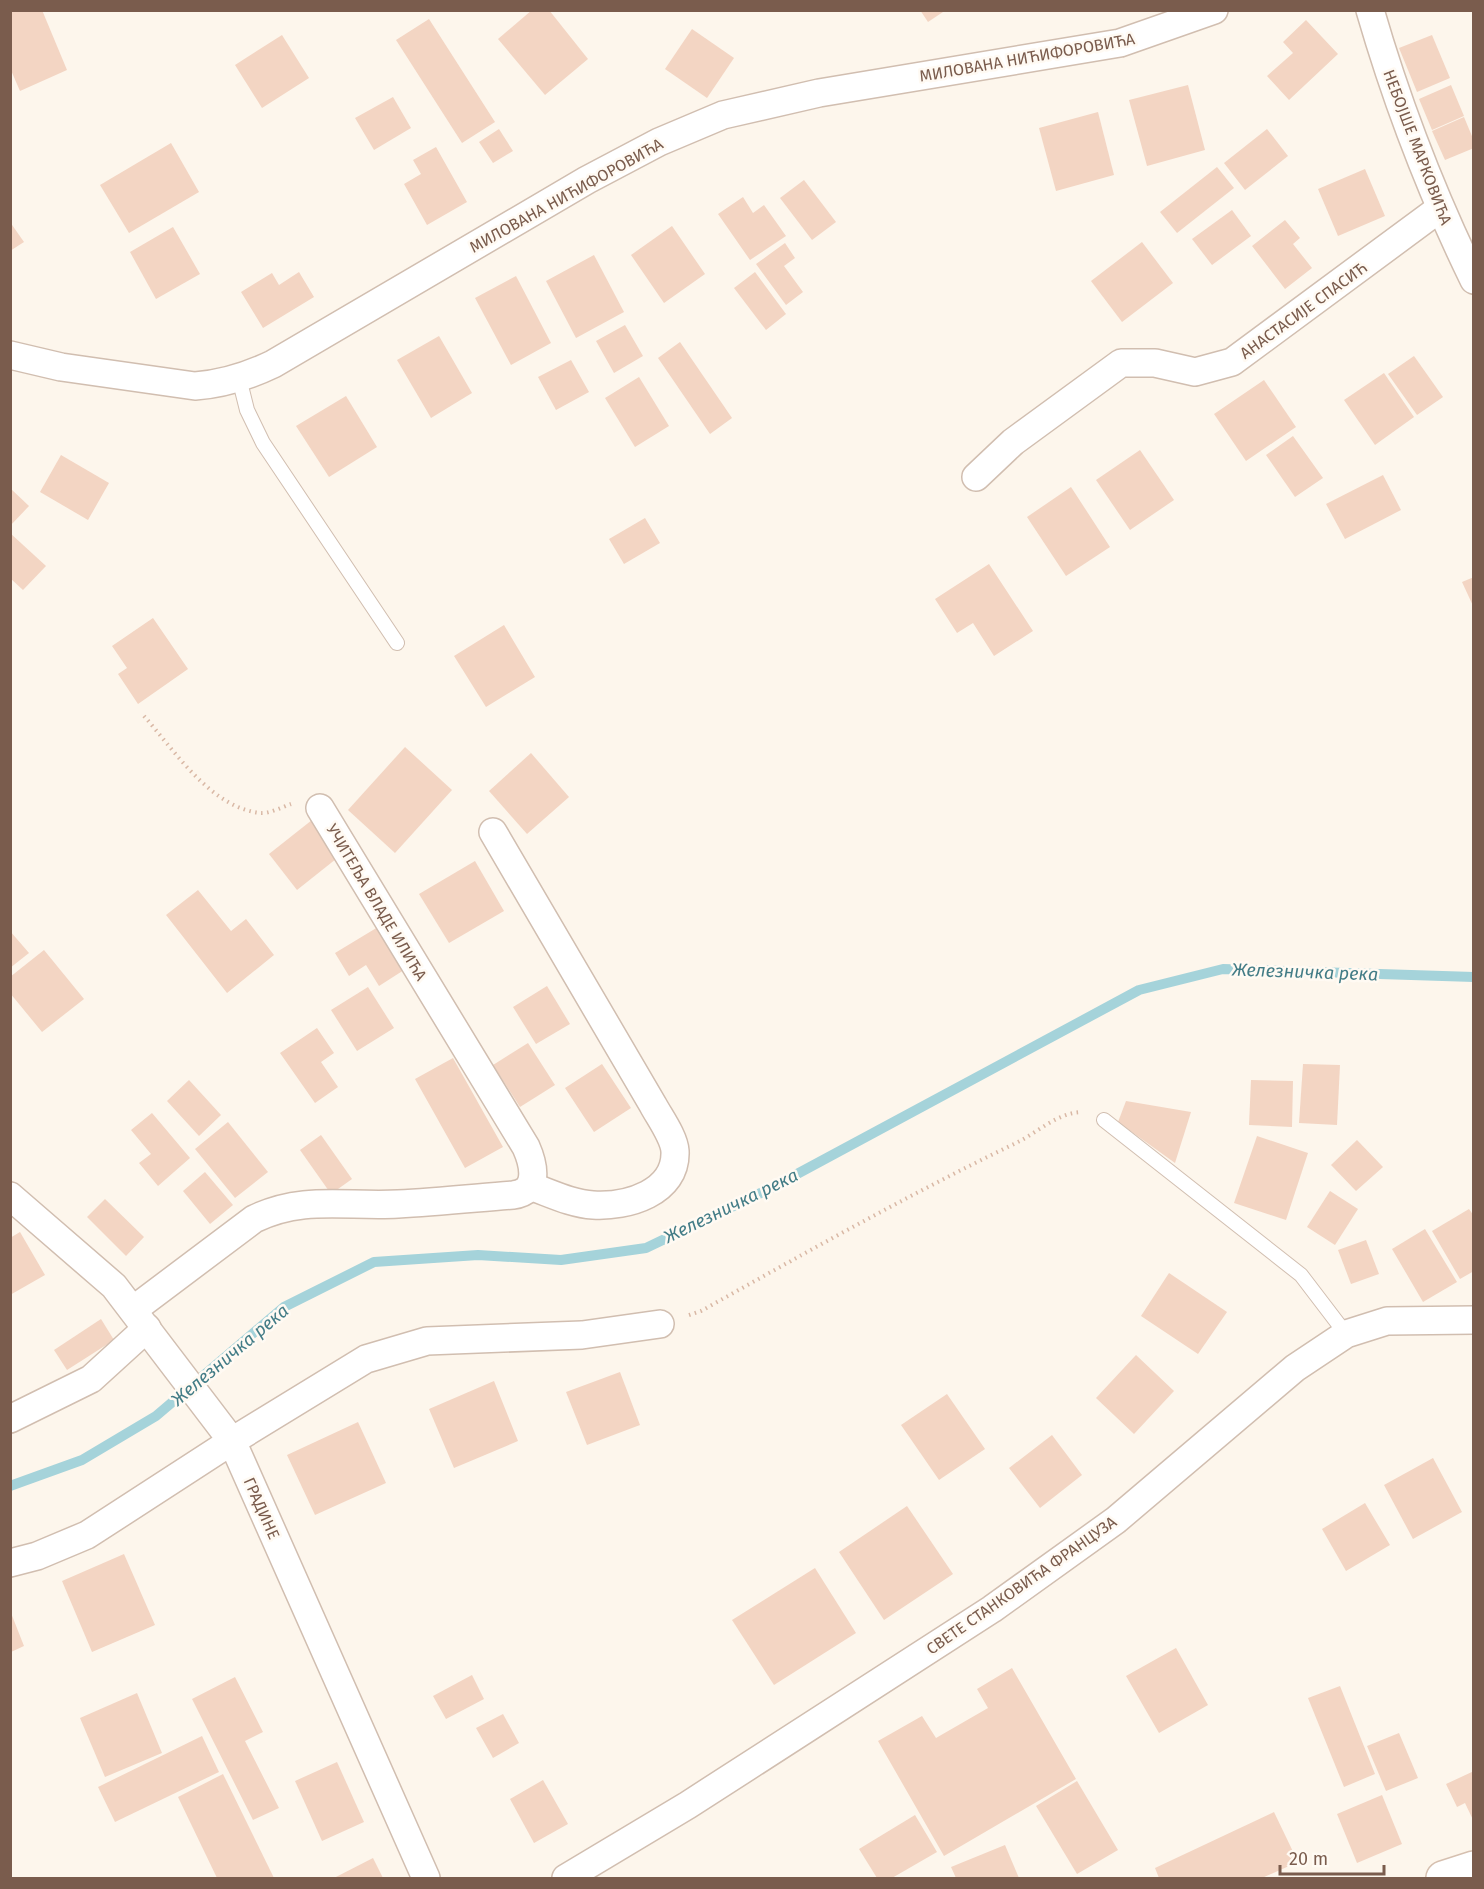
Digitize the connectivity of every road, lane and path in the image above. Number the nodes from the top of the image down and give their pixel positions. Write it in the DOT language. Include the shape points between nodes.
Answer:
graph roads {
  1 [pos="1214,10"];
  2 [pos="1370,10"];
  3 [pos="1439,209"];
  4 [pos="1473,280"];
  5 [pos="10,355"];
  6 [pos="239,378"];
  7 [pos="976,477"];
  8 [pos="397,643"];
  9 [pos="144,716"];
  10 [pos="320,808"];
  11 [pos="493,832"];
  12 [pos="1104,1120"];
  13 [pos="530,1186"];
  14 [pos="10,1196"];
  15 [pos="140,1319"];
  16 [pos="1473,1320"];
  17 [pos="660,1324"];
  18 [pos="1346,1334"];
  19 [pos="10,1419"];
  20 [pos="232,1441"];
  21 [pos="10,1563"];
  22 [pos="1473,1868"];
  23 [pos="426,1878"];
  24 [pos="566,1878"];
  25 [pos="1443,1878"];
  1 -- 6 [label="street, МИЛОВАНА НИЋИФОРОВИЋА" via="1120,43 819,93 723,115 659,142 587,180 273,364"];
  2 -- 3 [label="street, НЕБОЈШЕ МАРКОВИЋА"];
  3 -- 4 [label="street, НЕБОЈШЕ МАРКОВИЋА"];
  3 -- 7 [label="street, АНАСТАСИЈЕ СПАСИЋ" via="1232,362 1195,372 1155,363 1121,363 1013,442"];
  5 -- 6 [label="street, МИЛОВАНА НИЋИФОРОВИЋА" via="61,367 195,386"];
  6 -- 8 [label="lane" via="247,410 262,443"];
  9 -- 10 [label="path, УЧИТЕЉА ВЛАДЕ ИЛИЋА" via="212,791 236,805 262,813 293,803 310,802"];
  10 -- 13 [label="street, УЧИТЕЉА ВЛАДЕ ИЛИЋА" via="526,1148 533,1163"];
  11 -- 13 [label="street" via="675,1149 668,1181 644,1196 592,1205"];
  12 -- 17 [label="path" via="1084,1112 1068,1113 1030,1136 909,1195 701,1311"];
  12 -- 18 [label="lane" via="1301,1275"];
  13 -- 15 [label="street" via="522,1194 513,1195 397,1204 312,1202 275,1208 254,1219"];
  14 -- 15 [label="street, ГРАДИНЕ" via="114,1286"];
  15 -- 19 [label="street" via="91,1378"];
  15 -- 20 [label="street, ГРАДИНЕ"];
  16 -- 18 [label="street, СВЕТЕ СТАНКОВИЋА ФРАНЦУЗА" via="1387,1321"];
  17 -- 20 [label="street" via="582,1335 427,1341 366,1359"];
  18 -- 24 [label="street, СВЕТЕ СТАНКОВИЋА ФРАНЦУЗА" via="1295,1368 1116,1520 992,1609 688,1805"];
  20 -- 21 [label="street" via="87,1535"];
  20 -- 23 [label="street, ГРАДИНЕ"];
  22 -- 25 [label="street"];
}
